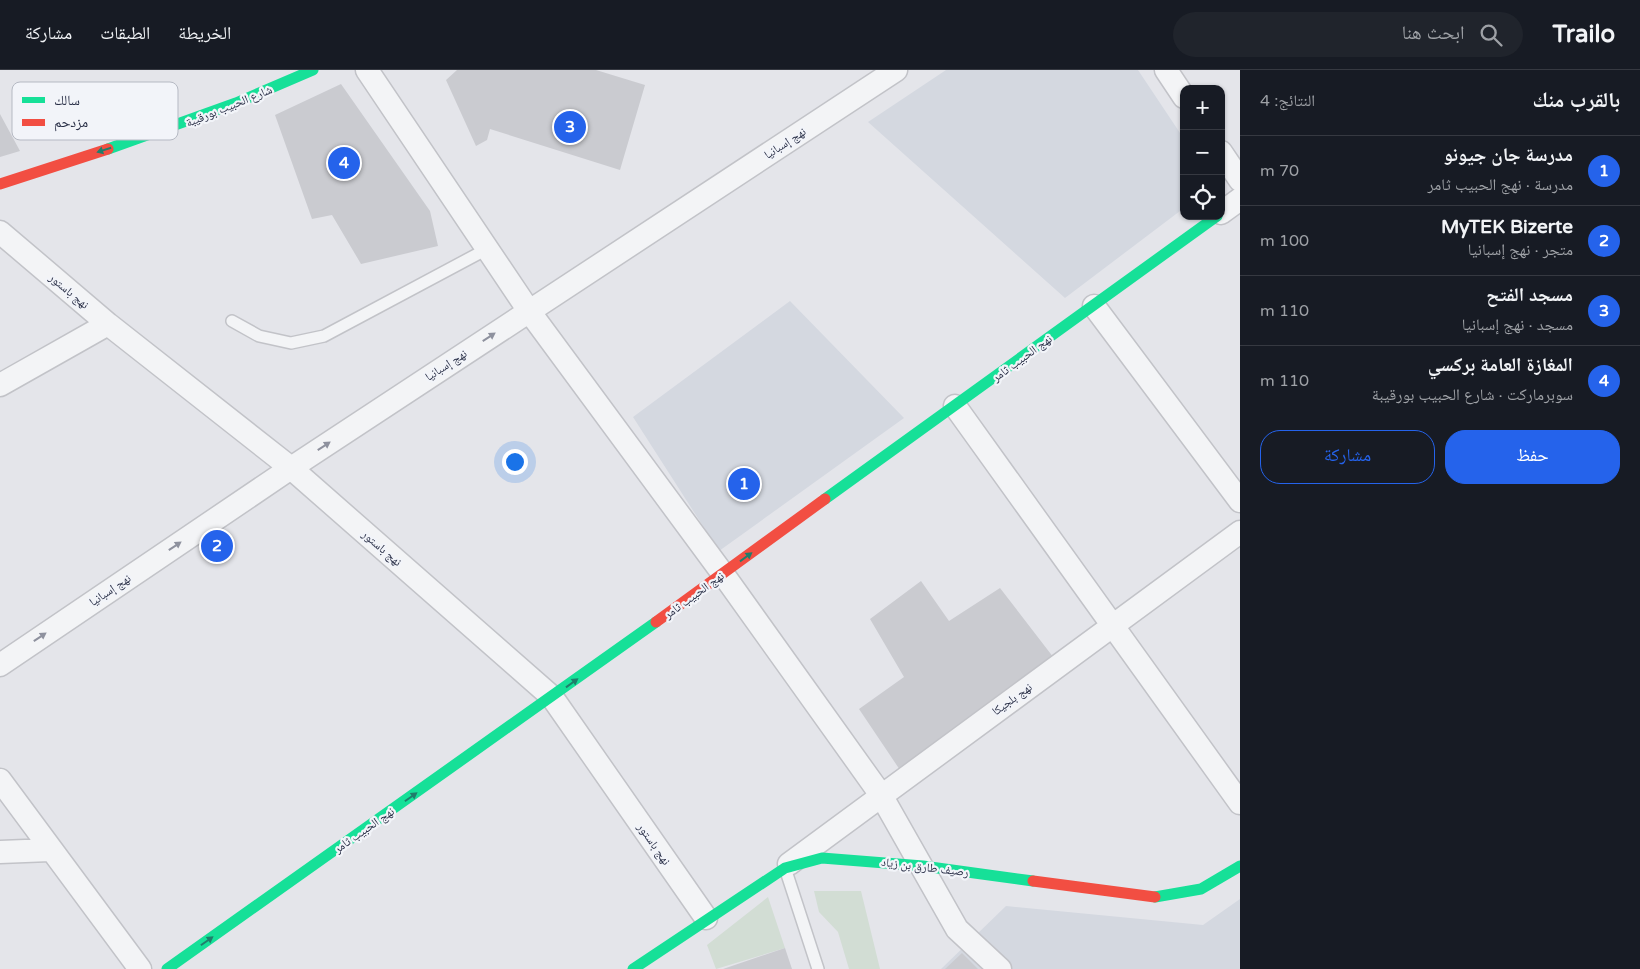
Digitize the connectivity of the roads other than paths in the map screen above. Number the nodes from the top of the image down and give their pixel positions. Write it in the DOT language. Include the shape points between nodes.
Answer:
graph roads {
  1 [pos="313,70"];
  2 [pos="367,70"];
  3 [pos="896,70"];
  4 [pos="1166,70"];
  5 [pos="1180,90"];
  6 [pos="178,126"];
  7 [pos="135,140"];
  8 [pos="1225,158"];
  9 [pos="1240,180"];
  10 [pos="0,184"];
  11 [pos="1240,199"];
  12 [pos="1225,210"];
  13 [pos="1212,220"];
  14 [pos="0,232"];
  15 [pos="487,249"];
  16 [pos="1094,306"];
  17 [pos="529,311"];
  18 [pos="232,321"];
  19 [pos="108,324"];
  20 [pos="0,385"];
  21 [pos="955,406"];
  22 [pos="291,468"];
  23 [pos="1240,502"];
  24 [pos="1240,532"];
  25 [pos="722,574"];
  26 [pos="1113,625"];
  27 [pos="0,665"];
  28 [pos="552,697"];
  29 [pos="0,780"];
  30 [pos="881,795"];
  31 [pos="1240,803"];
  32 [pos="50,850"];
  33 [pos="0,852"];
  34 [pos="923,866"];
  35 [pos="1240,866"];
  36 [pos="785,868"];
  37 [pos="706,918"];
  38 [pos="140,969"];
  39 [pos="167,969"];
  40 [pos="633,969"];
  41 [pos="818,969"];
  42 [pos="1000,969"];
  1 -- 6 [label="street, شارع الحبيب بورقيبة, one-way"];
  2 -- 15 [label="street"];
  3 -- 17 [label="street, نهج إسبانيا"];
  4 -- 5 [label="street"];
  7 -- 10 [label="street, شارع الحبيب بورقيبة, one-way"];
  8 -- 9 [label="street"];
  11 -- 12 [label="street"];
  13 -- 16 [label="street, نهج الحبيب ثامر"];
  14 -- 19 [label="street, نهج باستور"];
  15 -- 17 [label="street"];
  15 -- 18 [label="lane" via="324,336 290,343 260,336"];
  16 -- 21 [label="street, نهج الحبيب ثامر"];
  16 -- 23 [label="street"];
  22 -- 17 [label="street, نهج إسبانيا, one-way"];
  17 -- 25 [label="street"];
  19 -- 20 [label="street"];
  19 -- 22 [label="street, نهج باستور"];
  25 -- 21 [label="street, نهج الحبيب ثامر, one-way"];
  21 -- 26 [label="street"];
  27 -- 22 [label="street, نهج إسبانيا, one-way"];
  22 -- 28 [label="street, نهج باستور"];
  24 -- 26 [label="street, نهج بلجيكا"];
  28 -- 25 [label="street, نهج الحبيب ثامر, one-way"];
  25 -- 30 [label="street"];
  26 -- 30 [label="street, نهج بلجيكا"];
  26 -- 31 [label="street"];
  28 -- 37 [label="street, نهج باستور"];
  39 -- 28 [label="street, نهج الحبيب ثامر, one-way"];
  29 -- 32 [label="street"];
  30 -- 34 [label="street"];
  30 -- 36 [label="street, نهج بلجيكا"];
  32 -- 33 [label="street"];
  32 -- 38 [label="street"];
  34 -- 35 [label="street, رصيف طارق بن زياد" via="1156,897 1190,894 1216,883"];
  34 -- 36 [label="street, رصيف طارق بن زياد" via="822,858"];
  34 -- 42 [label="street" via="957,929"];
  36 -- 37 [label="street, رصيف طارق بن زياد"];
  36 -- 41 [label="lane"];
  37 -- 40 [label="street, رصيف طارق بن زياد"];
}
